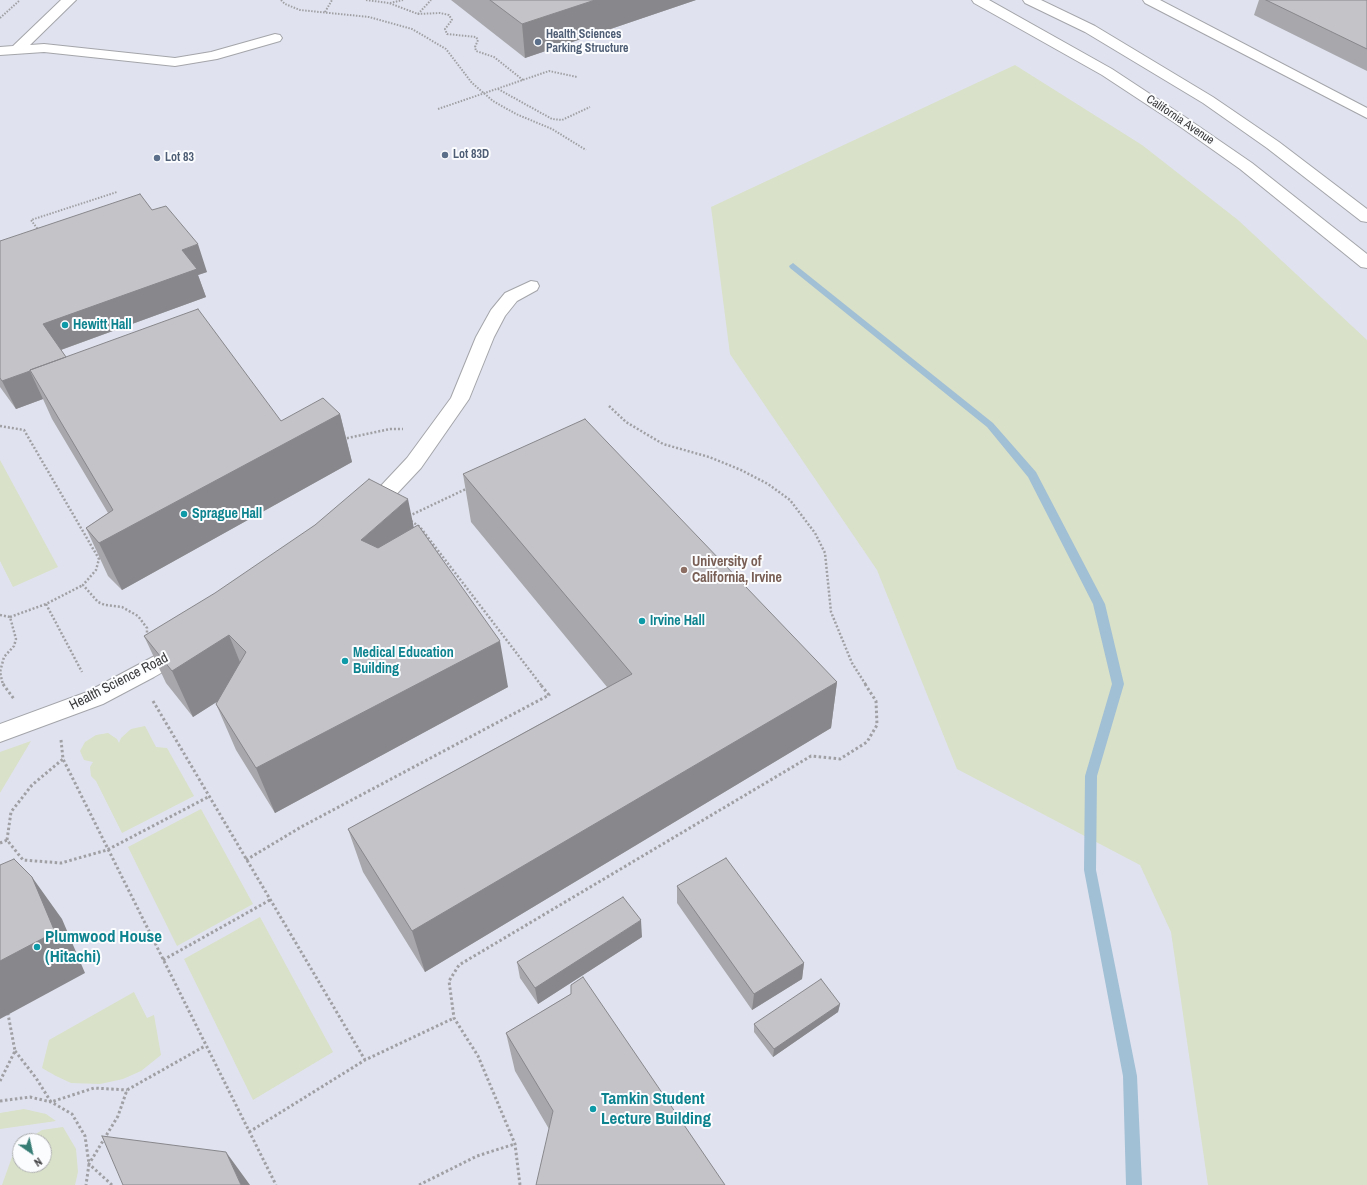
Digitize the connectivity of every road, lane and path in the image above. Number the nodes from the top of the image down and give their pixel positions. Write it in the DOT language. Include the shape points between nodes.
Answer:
graph roads {
  1 [pos="20,0"];
  2 [pos="69,0"];
  3 [pos="281,0"];
  4 [pos="332,0"];
  5 [pos="366,0"];
  6 [pos="381,0"];
  7 [pos="403,0"];
  8 [pos="431,0"];
  9 [pos="979,0"];
  10 [pos="1030,0"];
  11 [pos="1150,0"];
  12 [pos="389,3"];
  13 [pos="325,12"];
  14 [pos="418,14"];
  15 [pos="0,18"];
  16 [pos="275,38"];
  17 [pos="18,49"];
  18 [pos="0,51"];
  19 [pos="577,77"];
  20 [pos="523,80"];
  21 [pos="497,89"];
  22 [pos="484,94"];
  23 [pos="590,107"];
  24 [pos="438,109"];
  25 [pos="1367,114"];
  26 [pos="586,150"];
  27 [pos="117,192"];
  28 [pos="1367,217"];
  29 [pos="42,236"];
  30 [pos="1367,263"];
  31 [pos="530,286"];
  32 [pos="609,406"];
  33 [pos="0,426"];
  34 [pos="437,431"];
  35 [pos="340,440"];
  36 [pos="472,486"];
  37 [pos="357,523"];
  38 [pos="83,585"];
  39 [pos="46,604"];
  40 [pos="0,615"];
  41 [pos="10,617"];
  42 [pos="195,642"];
  43 [pos="146,671"];
  44 [pos="11,694"];
  45 [pos="95,698"];
  46 [pos="58,713"];
  47 [pos="0,733"];
  48 [pos="63,759"];
  49 [pos="210,796"];
  50 [pos="7,840"];
  51 [pos="0,843"];
  52 [pos="107,850"];
  53 [pos="246,860"];
  54 [pos="270,900"];
  55 [pos="163,960"];
  56 [pos="8,1014"];
  57 [pos="454,1018"];
  58 [pos="205,1046"];
  59 [pos="15,1051"];
  60 [pos="365,1060"];
  61 [pos="0,1080"];
  62 [pos="127,1090"];
  63 [pos="0,1101"];
  64 [pos="51,1102"];
  65 [pos="249,1132"];
  66 [pos="515,1144"];
  67 [pos="89,1164"];
  68 [pos="86,1185"];
  69 [pos="112,1185"];
  70 [pos="276,1185"];
  71 [pos="419,1185"];
  72 [pos="520,1185"];
  1 -- 15 [label="path"];
  2 -- 17 [label="lane"];
  3 -- 13 [label="path" via="300,10"];
  4 -- 13 [label="path"];
  5 -- 6 [label="path"];
  6 -- 12 [label="path"];
  7 -- 12 [label="path"];
  8 -- 14 [label="path"];
  9 -- 30 [label="street, California Avenue" via="1107,72 1180,120 1246,166"];
  10 -- 28 [label="street" via="1090,29 1202,96 1273,145"];
  11 -- 25 [label="lane"];
  12 -- 14 [label="path"];
  13 -- 22 [label="path" via="369,17 412,29 446,49 472,83"];
  14 -- 20 [label="path" via="449,15 452,20 445,30 447,34 476,37 476,51 494,57"];
  16 -- 17 [label="lane" via="212,56 175,62 75,51"];
  17 -- 18 [label="lane"];
  19 -- 20 [label="path" via="549,71"];
  20 -- 21 [label="path"];
  21 -- 22 [label="path"];
  21 -- 23 [label="path" via="552,119 562,120"];
  22 -- 24 [label="path"];
  22 -- 26 [label="path" via="516,114 552,129"];
  27 -- 29 [label="path" via="31,220"];
  31 -- 34 [label="lane" via="511,297 497,314 460,399"];
  32 -- 57 [label="path" via="626,422 663,444 709,457 768,484 790,500 802,514 825,553 831,612 852,663 876,701 877,725 867,742 840,759 811,756 460,965 449,981"];
  33 -- 38 [label="path" via="24,430 99,558 96,570"];
  34 -- 35 [label="path" via="390,429"];
  34 -- 37 [label="lane" via="414,463"];
  36 -- 53 [label="path" via="405,518 420,527 549,696 301,827"];
  38 -- 39 [label="path"];
  38 -- 43 [label="path" via="98,602 122,607 138,616 147,628"];
  39 -- 41 [label="path"];
  39 -- 45 [label="path"];
  40 -- 41 [label="path"];
  41 -- 44 [label="path" via="16,639 14,646 4,657 0,672 3,685"];
  42 -- 43 [label="lane, Health Science Road"];
  43 -- 45 [label="lane, Health Science Road"];
  43 -- 49 [label="path" via="149,694"];
  45 -- 46 [label="lane, Health Science Road"];
  46 -- 47 [label="lane, Health Science Road"];
  46 -- 48 [label="path"];
  48 -- 50 [label="path" via="32,785 11,812"];
  48 -- 52 [label="path"];
  49 -- 52 [label="path"];
  49 -- 53 [label="path"];
  50 -- 51 [label="path"];
  50 -- 52 [label="path" via="22,860 61,863"];
  52 -- 55 [label="path"];
  53 -- 54 [label="path"];
  54 -- 55 [label="path"];
  54 -- 60 [label="path"];
  55 -- 58 [label="path"];
  56 -- 59 [label="path"];
  57 -- 60 [label="path"];
  57 -- 66 [label="path" via="478,1056"];
  58 -- 62 [label="path"];
  58 -- 65 [label="path"];
  59 -- 61 [label="path"];
  59 -- 64 [label="path"];
  60 -- 65 [label="path"];
  62 -- 64 [label="path" via="94,1088"];
  62 -- 67 [label="path" via="118,1116"];
  63 -- 64 [label="path" via="30,1097"];
  64 -- 67 [label="path" via="72,1114 85,1136"];
  65 -- 70 [label="path"];
  66 -- 71 [label="path" via="477,1156"];
  66 -- 72 [label="path"];
  67 -- 68 [label="path"];
  67 -- 69 [label="path"];
}
